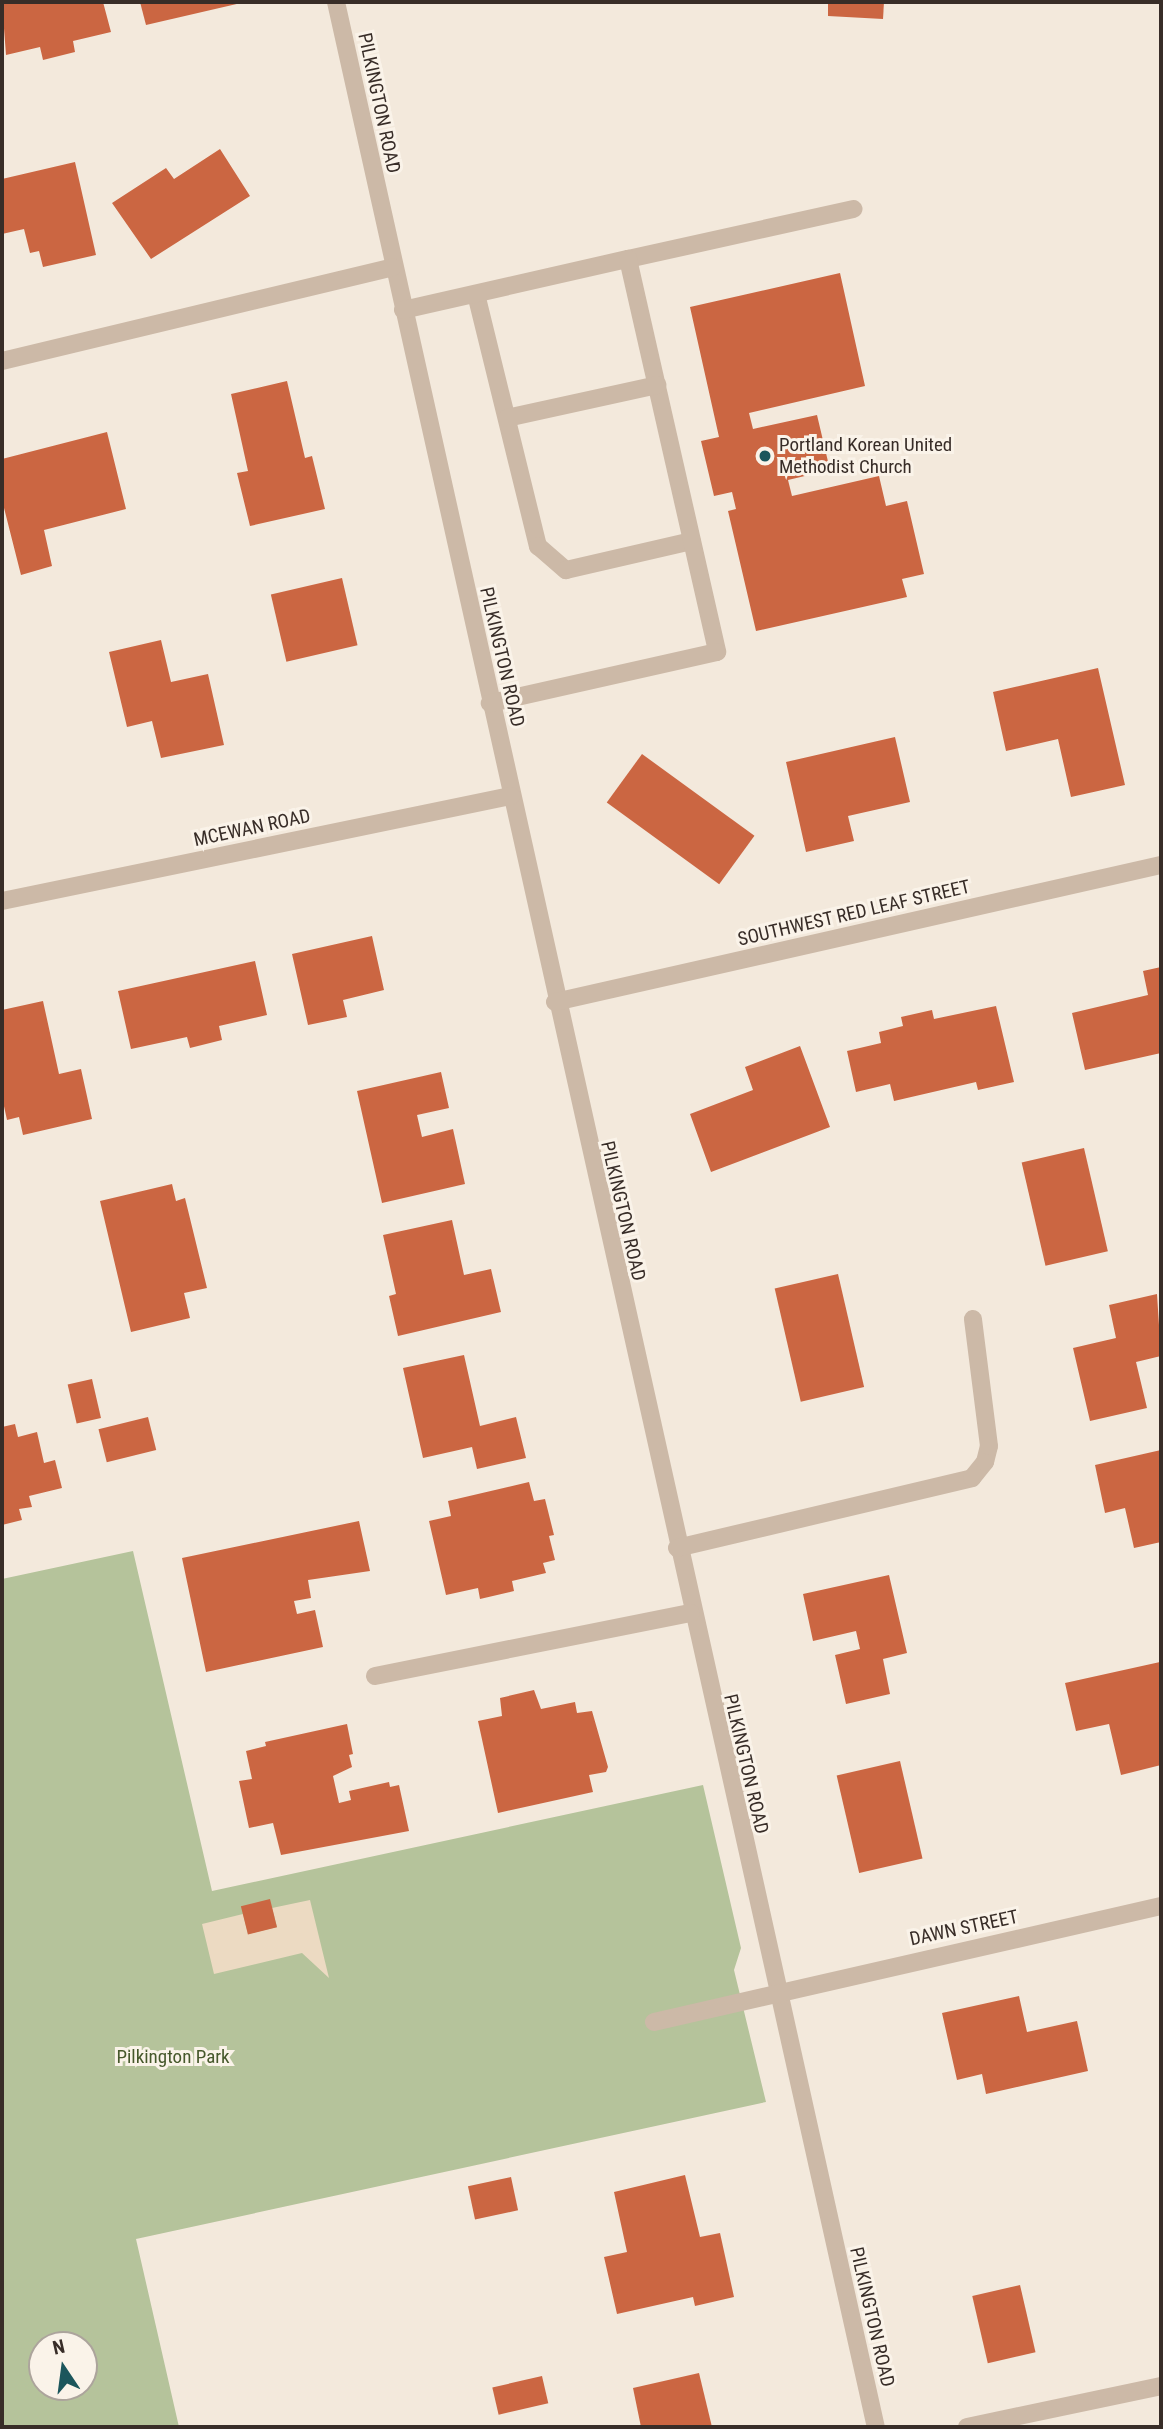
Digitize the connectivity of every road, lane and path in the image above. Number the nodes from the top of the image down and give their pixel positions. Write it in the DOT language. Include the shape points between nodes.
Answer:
graph roads {
  1 [pos="336,2"];
  2 [pos="854,209"];
  3 [pos="628,259"];
  4 [pos="393,267"];
  5 [pos="476,293"];
  6 [pos="403,310"];
  7 [pos="2,361"];
  8 [pos="657,385"];
  9 [pos="507,418"];
  10 [pos="692,541"];
  11 [pos="490,703"];
  12 [pos="511,796"];
  13 [pos="1161,864"];
  14 [pos="2,901"];
  15 [pos="555,1002"];
  16 [pos="974,1319"];
  17 [pos="677,1548"];
  18 [pos="691,1613"];
  19 [pos="375,1676"];
  20 [pos="1161,1906"];
  21 [pos="775,1991"];
  22 [pos="654,2022"];
  23 [pos="1161,2386"];
  24 [pos="876,2427"];
  25 [pos="967,2427"];
  1 -- 4 [label="street, PILKINGTON ROAD"];
  2 -- 3 [label="street"];
  3 -- 5 [label="street"];
  3 -- 8 [label="street"];
  4 -- 6 [label="street, PILKINGTON ROAD"];
  4 -- 7 [label="street"];
  5 -- 6 [label="street"];
  5 -- 9 [label="street"];
  6 -- 11 [label="street, PILKINGTON ROAD"];
  8 -- 9 [label="street"];
  8 -- 10 [label="street"];
  9 -- 10 [label="street" via="538,546 566,570"];
  10 -- 11 [label="street" via="717,652"];
  11 -- 12 [label="street, PILKINGTON ROAD"];
  12 -- 14 [label="street, MCEWAN ROAD"];
  12 -- 15 [label="street, PILKINGTON ROAD"];
  13 -- 15 [label="street, SOUTHWEST RED LEAF STREET"];
  15 -- 17 [label="street, PILKINGTON ROAD"];
  16 -- 17 [label="street" via="989,1446 985,1462 972,1478"];
  17 -- 18 [label="street, PILKINGTON ROAD"];
  18 -- 19 [label="street"];
  18 -- 21 [label="street, PILKINGTON ROAD"];
  20 -- 21 [label="street, DAWN STREET"];
  21 -- 22 [label="street, DAWN STREET"];
  21 -- 24 [label="street, PILKINGTON ROAD"];
  23 -- 25 [label="street"];
}
